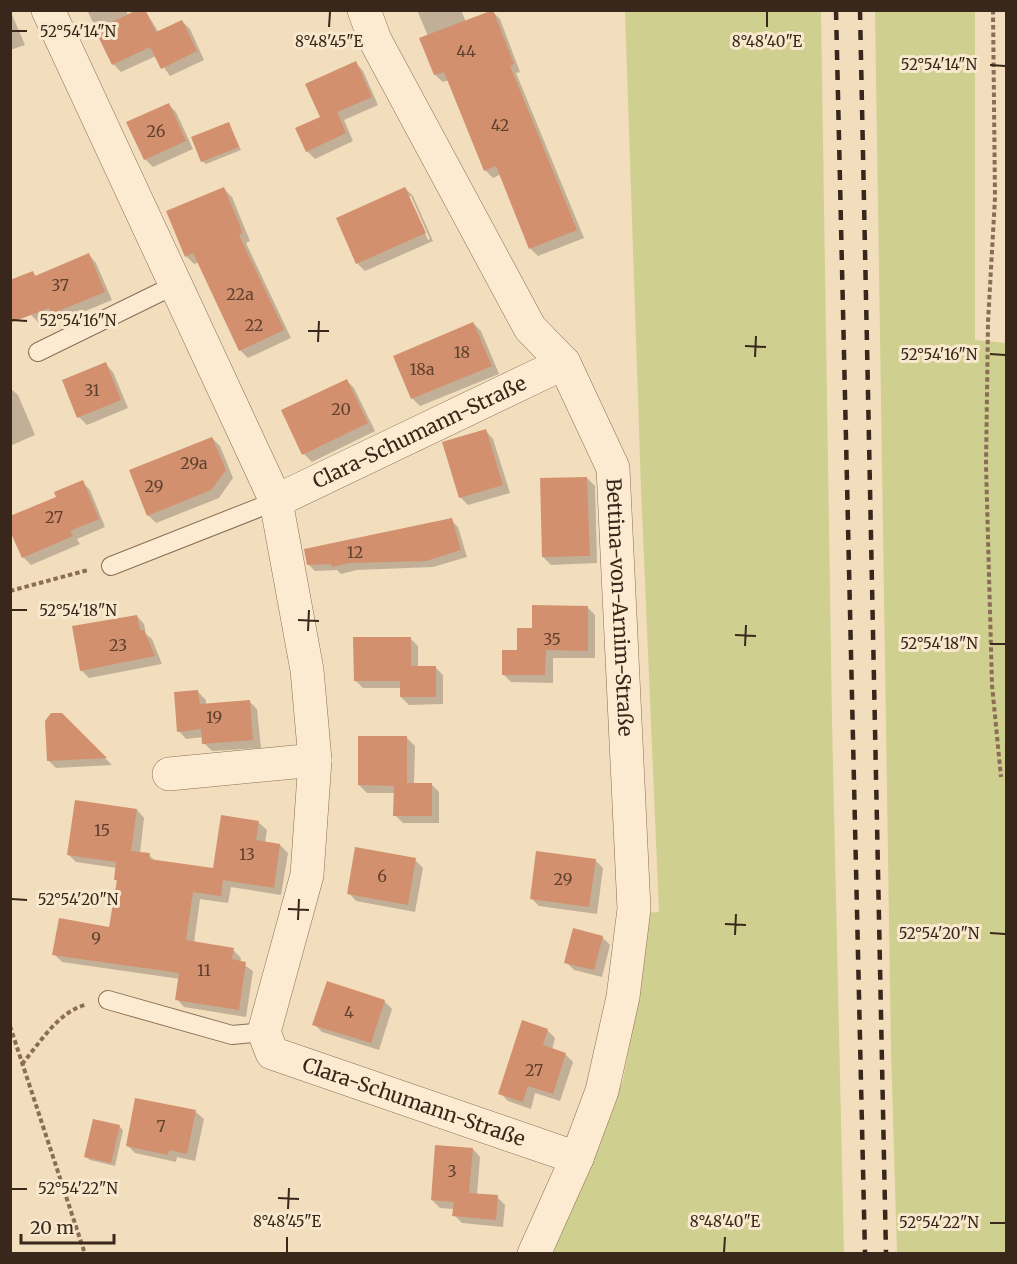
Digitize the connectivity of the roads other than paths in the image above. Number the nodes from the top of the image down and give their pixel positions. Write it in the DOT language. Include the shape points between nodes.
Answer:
graph roads {
  1 [pos="48,10"];
  2 [pos="364,10"];
  3 [pos="175,285"];
  4 [pos="38,352"];
  5 [pos="564,363"];
  6 [pos="276,501"];
  7 [pos="111,566"];
  8 [pos="315,760"];
  9 [pos="169,774"];
  10 [pos="108,1000"];
  11 [pos="264,1032"];
  12 [pos="577,1158"];
  13 [pos="534,1254"];
  1 -- 3 [label="street"];
  2 -- 5 [label="street, Bettina-von-Arnim-Straße" via="375,40 531,328"];
  3 -- 4 [label="lane"];
  3 -- 6 [label="street"];
  5 -- 6 [label="street, Clara-Schumann-Straße"];
  5 -- 12 [label="street, Bettina-von-Arnim-Straße" via="613,468 634,909 623,997 604,1081"];
  6 -- 7 [label="lane, Clara-Schumann-Straße"];
  6 -- 8 [label="street" via="307,670"];
  8 -- 9 [label="street"];
  8 -- 11 [label="street" via="307,875"];
  10 -- 11 [label="lane" via="232,1035"];
  11 -- 12 [label="street, Clara-Schumann-Straße" via="272,1053"];
  12 -- 13 [label="street, Bettina-von-Arnim-Straße"];
}
